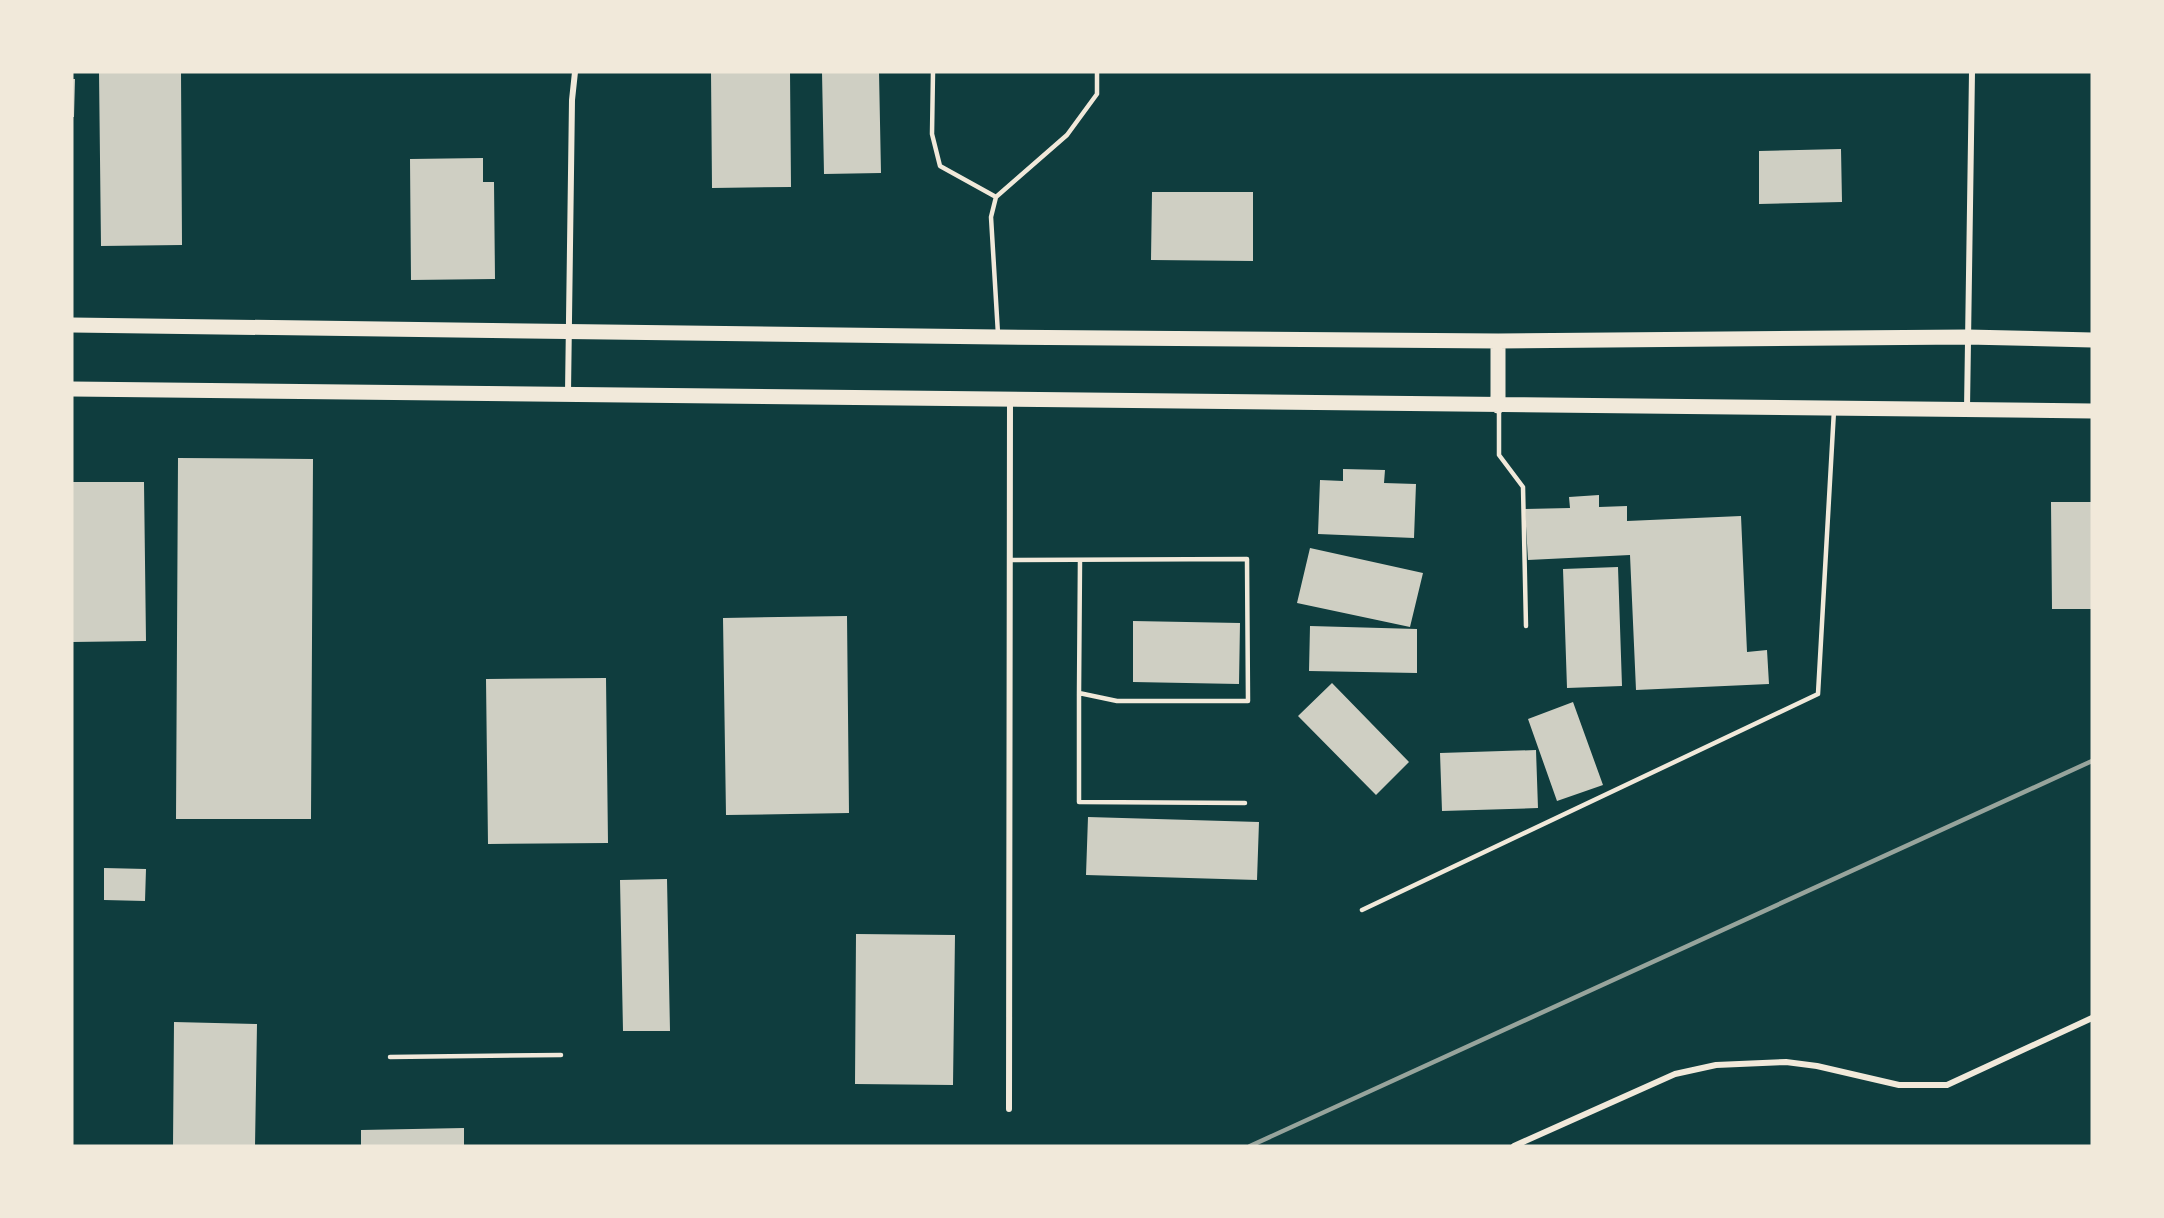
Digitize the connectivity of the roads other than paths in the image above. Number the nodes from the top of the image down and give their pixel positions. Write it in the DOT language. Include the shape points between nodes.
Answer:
graph roads {
  1 [pos="575,72"];
  2 [pos="933,72"];
  3 [pos="1097,72"];
  4 [pos="1972,72"];
  5 [pos="996,197"];
  6 [pos="72,325"];
  7 [pos="567,331"];
  8 [pos="998,337"];
  9 [pos="1967,337"];
  10 [pos="1498,340"];
  11 [pos="2092,340"];
  12 [pos="72,389"];
  13 [pos="568,393"];
  14 [pos="1010,399"];
  15 [pos="1498,406"];
  16 [pos="1834,408"];
  17 [pos="1967,409"];
  18 [pos="2092,411"];
  19 [pos="1010,560"];
  20 [pos="1080,560"];
  21 [pos="1526,626"];
  22 [pos="1079,693"];
  23 [pos="1245,803"];
  24 [pos="1362,910"];
  25 [pos="2092,1018"];
  26 [pos="561,1055"];
  27 [pos="390,1057"];
  28 [pos="1009,1109"];
  29 [pos="1514,1146"];
  1 -- 7 [label="street"];
  2 -- 5 [label="lane" via="932,134 940,166"];
  3 -- 5 [label="lane" via="1097,94 1067,135"];
  4 -- 9 [label="street"];
  5 -- 8 [label="lane" via="991,217"];
  6 -- 7 [label="main road"];
  7 -- 8 [label="main road"];
  7 -- 13 [label="street"];
  8 -- 10 [label="main road"];
  9 -- 10 [label="main road"];
  9 -- 11 [label="main road"];
  9 -- 17 [label="street"];
  10 -- 15 [label="main road"];
  12 -- 13 [label="main road"];
  13 -- 14 [label="main road"];
  14 -- 15 [label="main road"];
  14 -- 19 [label="street"];
  15 -- 16 [label="main road"];
  15 -- 21 [label="lane" via="1499,456 1523,487"];
  16 -- 17 [label="main road"];
  16 -- 24 [label="lane" via="1818,694"];
  17 -- 18 [label="main road"];
  19 -- 20 [label="lane"];
  19 -- 28 [label="street"];
  20 -- 22 [label="lane"];
  20 -- 22 [label="lane" via="1247,559 1248,700 1117,700"];
  22 -- 23 [label="lane" via="1079,802"];
  25 -- 29 [label="street" via="1947,1085 1899,1085 1786,1062 1716,1065 1675,1074"];
  26 -- 27 [label="lane"];
}
